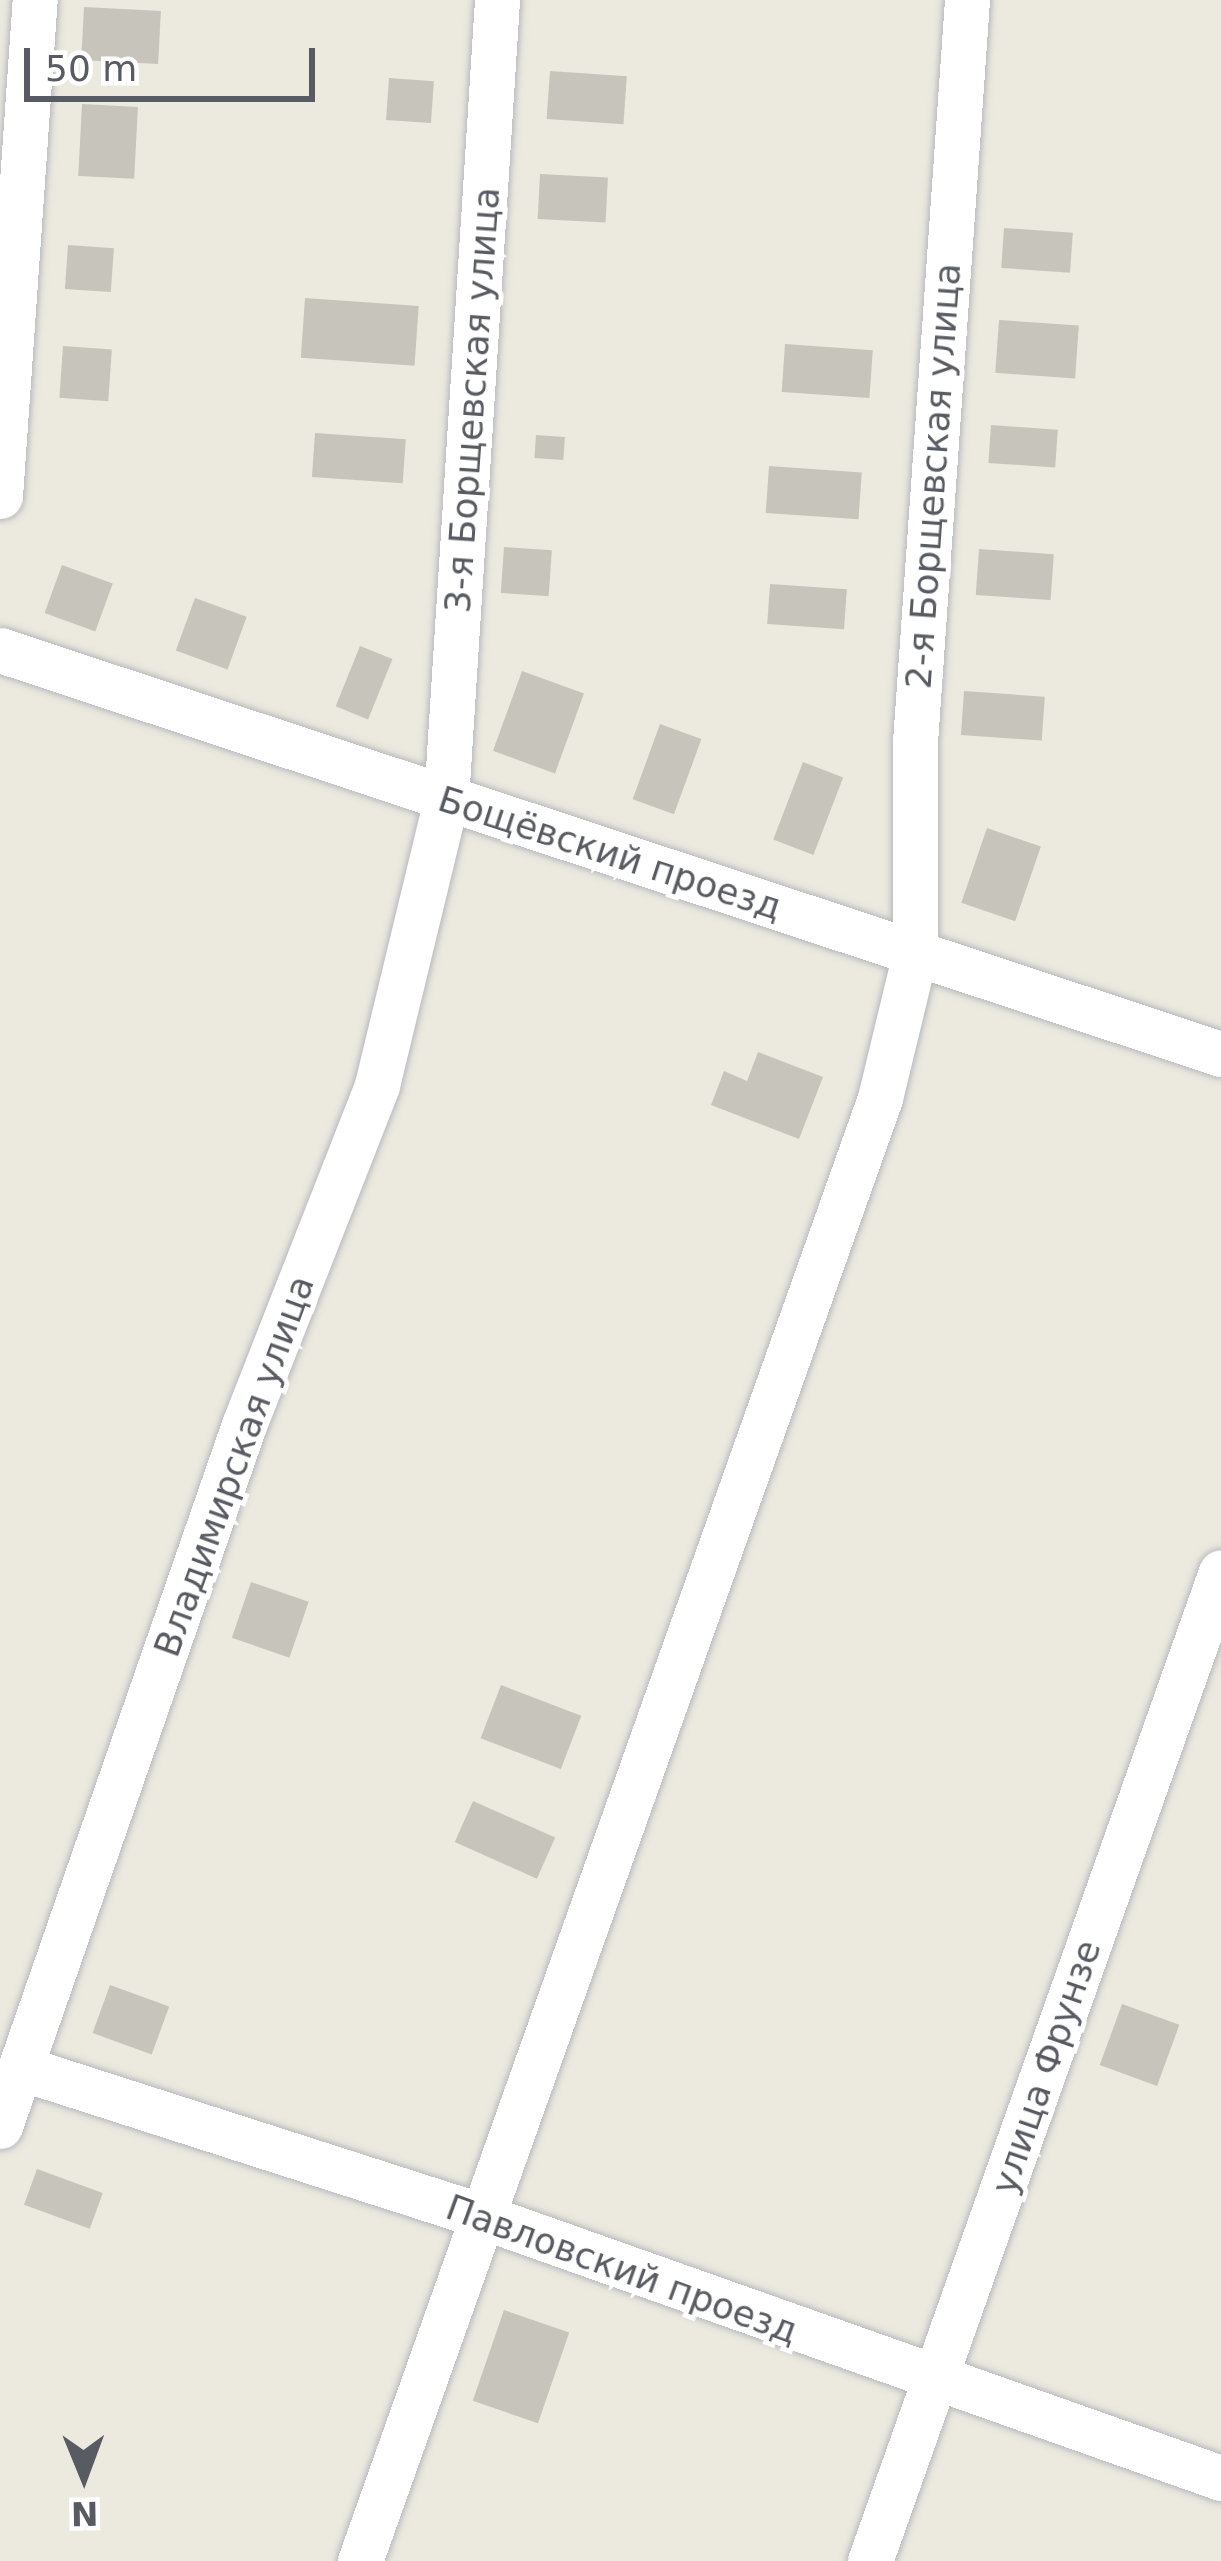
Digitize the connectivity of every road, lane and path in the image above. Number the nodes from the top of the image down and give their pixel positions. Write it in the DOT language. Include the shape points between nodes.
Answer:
graph roads {
  1 [pos="35,0"];
  2 [pos="497,0"];
  3 [pos="967,0"];
  4 [pos="0,496"];
  5 [pos="0,650"];
  6 [pos="446,800"];
  7 [pos="915,953"];
  8 [pos="1221,1054"];
  9 [pos="1221,1572"];
  10 [pos="21,2068"];
  11 [pos="0,2126"];
  12 [pos="481,2216"];
  13 [pos="934,2383"];
  14 [pos="1221,2478"];
  15 [pos="360,2561"];
  16 [pos="870,2561"];
  1 -- 4 [label="street"];
  2 -- 6 [label="street, 3-я Борщевская улица"];
  3 -- 7 [label="street, 2-я Борщевская улица" via="915,742"];
  5 -- 6 [label="street, Бощёвский проезд"];
  6 -- 7 [label="street, Бощёвский проезд"];
  6 -- 10 [label="street, Владимирская улица" via="377,1085 244,1425"];
  7 -- 8 [label="street, Бощёвский проезд"];
  7 -- 12 [label="street, 2-я Борщевская улица" via="880,1098"];
  9 -- 13 [label="street, улица Фрунзе"];
  10 -- 11 [label="street, Владимирская улица"];
  10 -- 12 [label="street, Павловский проезд"];
  12 -- 13 [label="street, Павловский проезд"];
  12 -- 15 [label="street, 2-я Борщевская улица"];
  13 -- 14 [label="street, Павловский проезд"];
  13 -- 16 [label="street, улица Фрунзе"];
}
